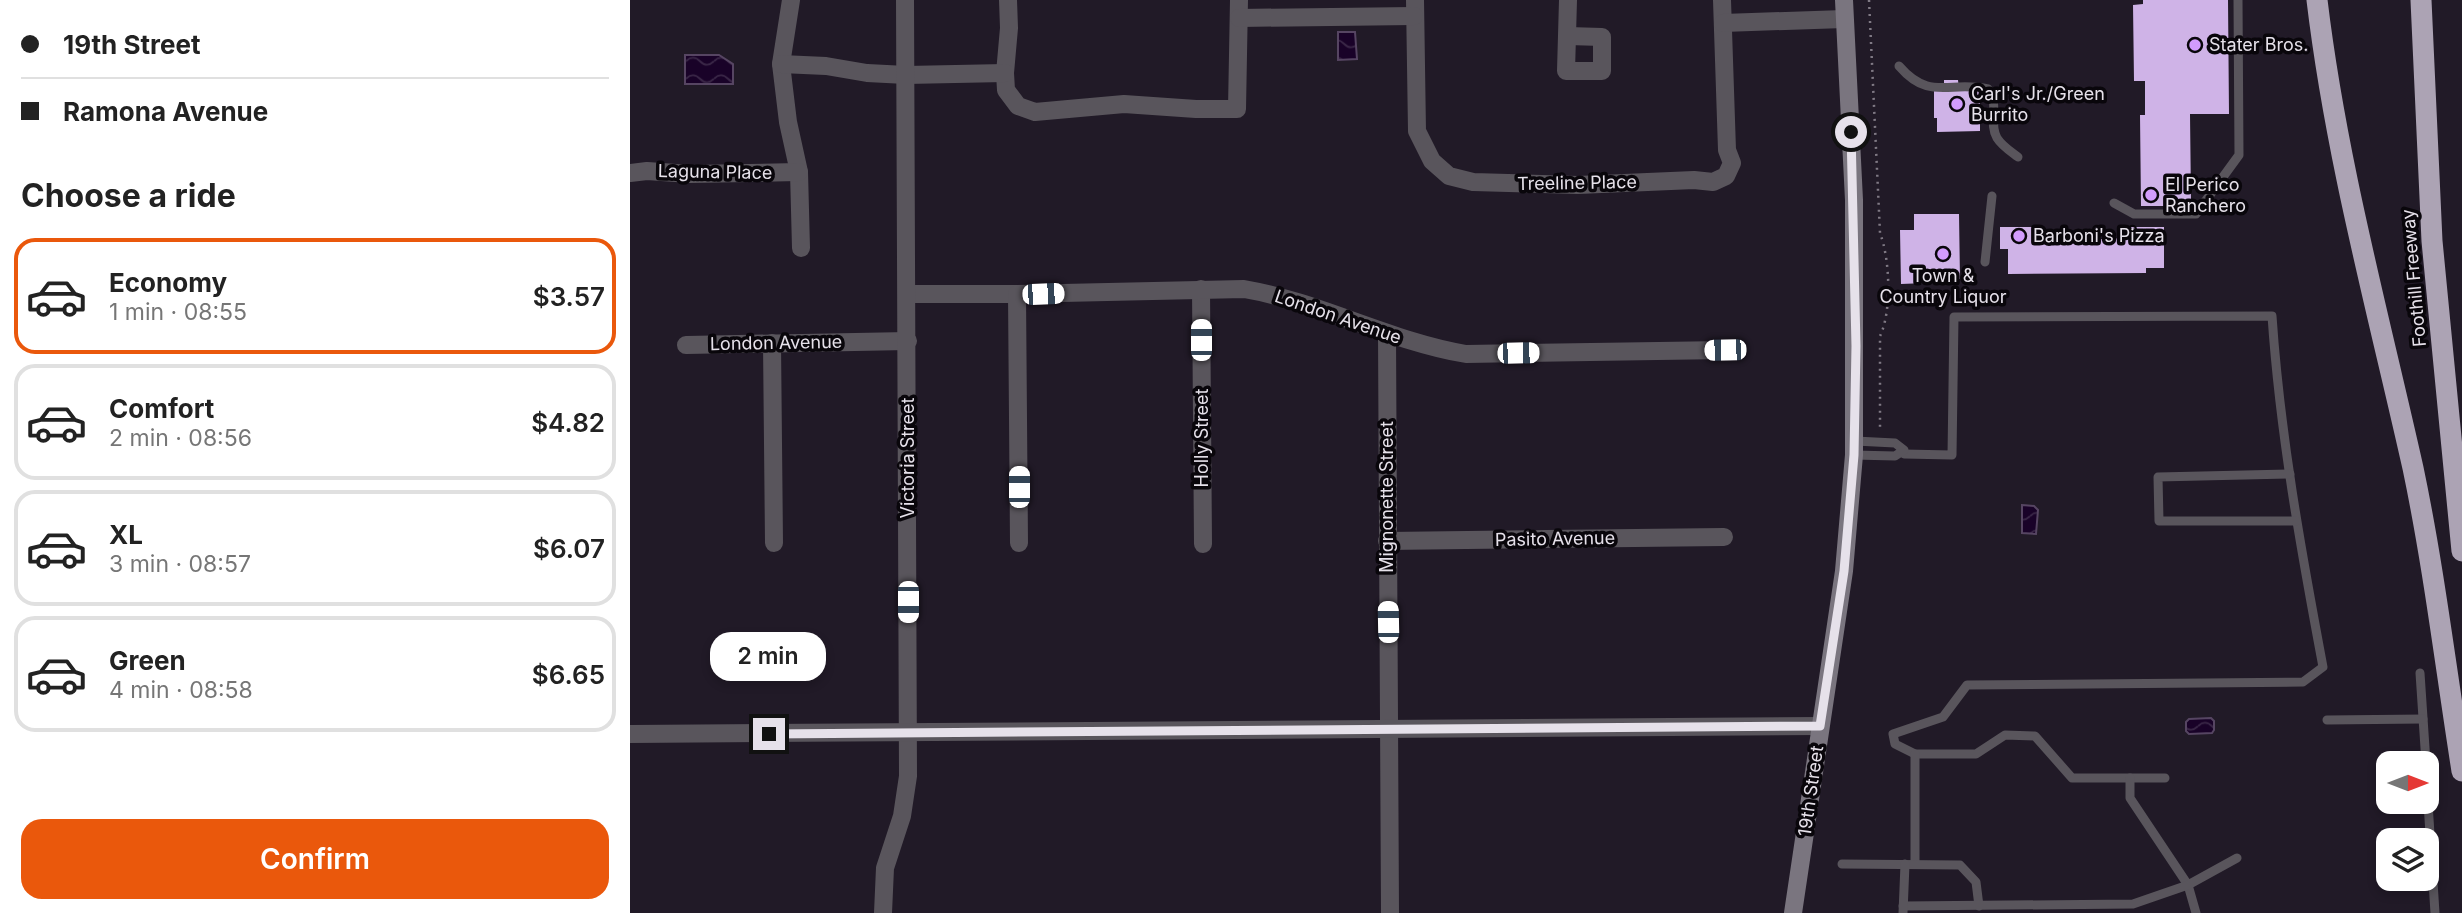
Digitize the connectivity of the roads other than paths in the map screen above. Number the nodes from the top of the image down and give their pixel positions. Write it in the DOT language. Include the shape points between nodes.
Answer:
graph roads {
  1 [pos="791,0"];
  2 [pos="905,0"];
  3 [pos="1008,0"];
  4 [pos="1568,0"];
  5 [pos="1722,0"];
  6 [pos="1844,0"];
  7 [pos="2238,0"];
  8 [pos="2317,0"];
  9 [pos="2421,0"];
  10 [pos="1415,8"];
  11 [pos="1239,9"];
  12 [pos="1844,19"];
  13 [pos="1723,23"];
  14 [pos="1567,36"];
  15 [pos="781,64"];
  16 [pos="1899,65"];
  17 [pos="1005,74"];
  18 [pos="906,75"];
  19 [pos="2018,157"];
  20 [pos="799,172"];
  21 [pos="630,173"];
  22 [pos="1992,196"];
  23 [pos="2115,203"];
  24 [pos="801,248"];
  25 [pos="1985,262"];
  26 [pos="1201,289"];
  27 [pos="908,294"];
  28 [pos="1017,294"];
  29 [pos="1387,334"];
  30 [pos="908,341"];
  31 [pos="772,343"];
  32 [pos="686,345"];
  33 [pos="1725,350"];
  34 [pos="1905,454"];
  35 [pos="2290,474"];
  36 [pos="2296,521"];
  37 [pos="1724,537"];
  38 [pos="1387,541"];
  39 [pos="774,542"];
  40 [pos="1019,542"];
  41 [pos="1203,544"];
  42 [pos="2462,551"];
  43 [pos="2420,673"];
  44 [pos="2423,719"];
  45 [pos="2327,720"];
  46 [pos="1820,726"];
  47 [pos="1389,731"];
  48 [pos="908,733"];
  49 [pos="630,734"];
  50 [pos="2425,751"];
  51 [pos="1914,754"];
  52 [pos="2462,771"];
  53 [pos="2130,778"];
  54 [pos="2165,778"];
  55 [pos="2429,814"];
  56 [pos="2237,858"];
  57 [pos="1842,864"];
  58 [pos="1910,864"];
  59 [pos="2188,885"];
  60 [pos="1979,906"];
  61 [pos="1903,910"];
  62 [pos="883,913"];
  63 [pos="1390,913"];
  64 [pos="1793,913"];
  65 [pos="2196,913"];
  66 [pos="2435,913"];
  1 -- 15 [label="street"];
  2 -- 18 [label="street, Victoria Street"];
  3 -- 17 [label="street"];
  4 -- 14 [label="street"];
  5 -- 13 [label="street"];
  6 -- 12 [label="main road, 19th Street"];
  7 -- 23 [label="lane" via="2239,155 2196,214 2134,214"];
  8 -- 52 [label="highway" via="2340,153 2413,470"];
  9 -- 42 [label="highway, Foothill Freeway" via="2432,241"];
  10 -- 11 [label="street"];
  10 -- 13 [label="street, Treeline Place" via="1418,131 1432,161 1449,176 1473,182 1713,182 1726,176 1732,163 1727,150"];
  11 -- 17 [label="street" via="1237,109 1124,104 1035,112 1018,106 1006,90"];
  12 -- 13 [label="street"];
  12 -- 46 [label="main road, 19th Street" via="1854,200 1854,448 1844,571"];
  15 -- 18 [label="street"];
  15 -- 20 [label="street"];
  16 -- 19 [label="lane" via="1927,87 1988,89 1994,100 1995,134"];
  17 -- 18 [label="street"];
  18 -- 27 [label="street, Victoria Street"];
  20 -- 21 [label="street, Laguna Place"];
  20 -- 24 [label="street"];
  22 -- 25 [label="lane"];
  26 -- 28 [label="street, London Avenue"];
  26 -- 29 [label="street, London Avenue" via="1276,294"];
  26 -- 41 [label="street, Holly Street"];
  27 -- 28 [label="street, London Avenue"];
  27 -- 30 [label="street, Victoria Street"];
  28 -- 40 [label="street"];
  29 -- 33 [label="street, London Avenue" via="1466,354"];
  29 -- 38 [label="street, Mignonette Street"];
  30 -- 31 [label="street, London Avenue"];
  30 -- 48 [label="street, Victoria Street"];
  31 -- 32 [label="street, London Avenue"];
  31 -- 39 [label="street"];
  34 -- 35 [label="lane" via="1952,455 1954,317 2272,316"];
  35 -- 36 [label="lane"];
  35 -- 36 [label="lane" via="2158,477 2159,521"];
  36 -- 51 [label="lane" via="2323,667 2303,682 1967,685 1943,717 1893,733 1895,744"];
  37 -- 38 [label="street, Pasito Avenue"];
  38 -- 47 [label="street, Mignonette Street"];
  43 -- 44 [label="lane"];
  44 -- 45 [label="lane"];
  44 -- 50 [label="lane"];
  46 -- 47 [label="street"];
  46 -- 64 [label="main road, 19th Street"];
  47 -- 48 [label="street"];
  47 -- 63 [label="street, Mignonette Street"];
  48 -- 49 [label="street"];
  48 -- 62 [label="street, Victoria Street" via="908,776 902,816 885,868"];
  51 -- 53 [label="lane" via="1976,754 2006,735 2035,736 2073,778"];
  51 -- 58 [label="lane"];
  53 -- 54 [label="lane"];
  53 -- 59 [label="lane" via="2130,798"];
  55 -- 66 [label="lane"];
  56 -- 59 [label="lane"];
  57 -- 58 [label="lane"];
  58 -- 60 [label="lane" via="1960,865 1976,882"];
  58 -- 61 [label="lane"];
  59 -- 60 [label="lane" via="2133,904"];
  59 -- 65 [label="lane"];
  60 -- 61 [label="lane"];
}
